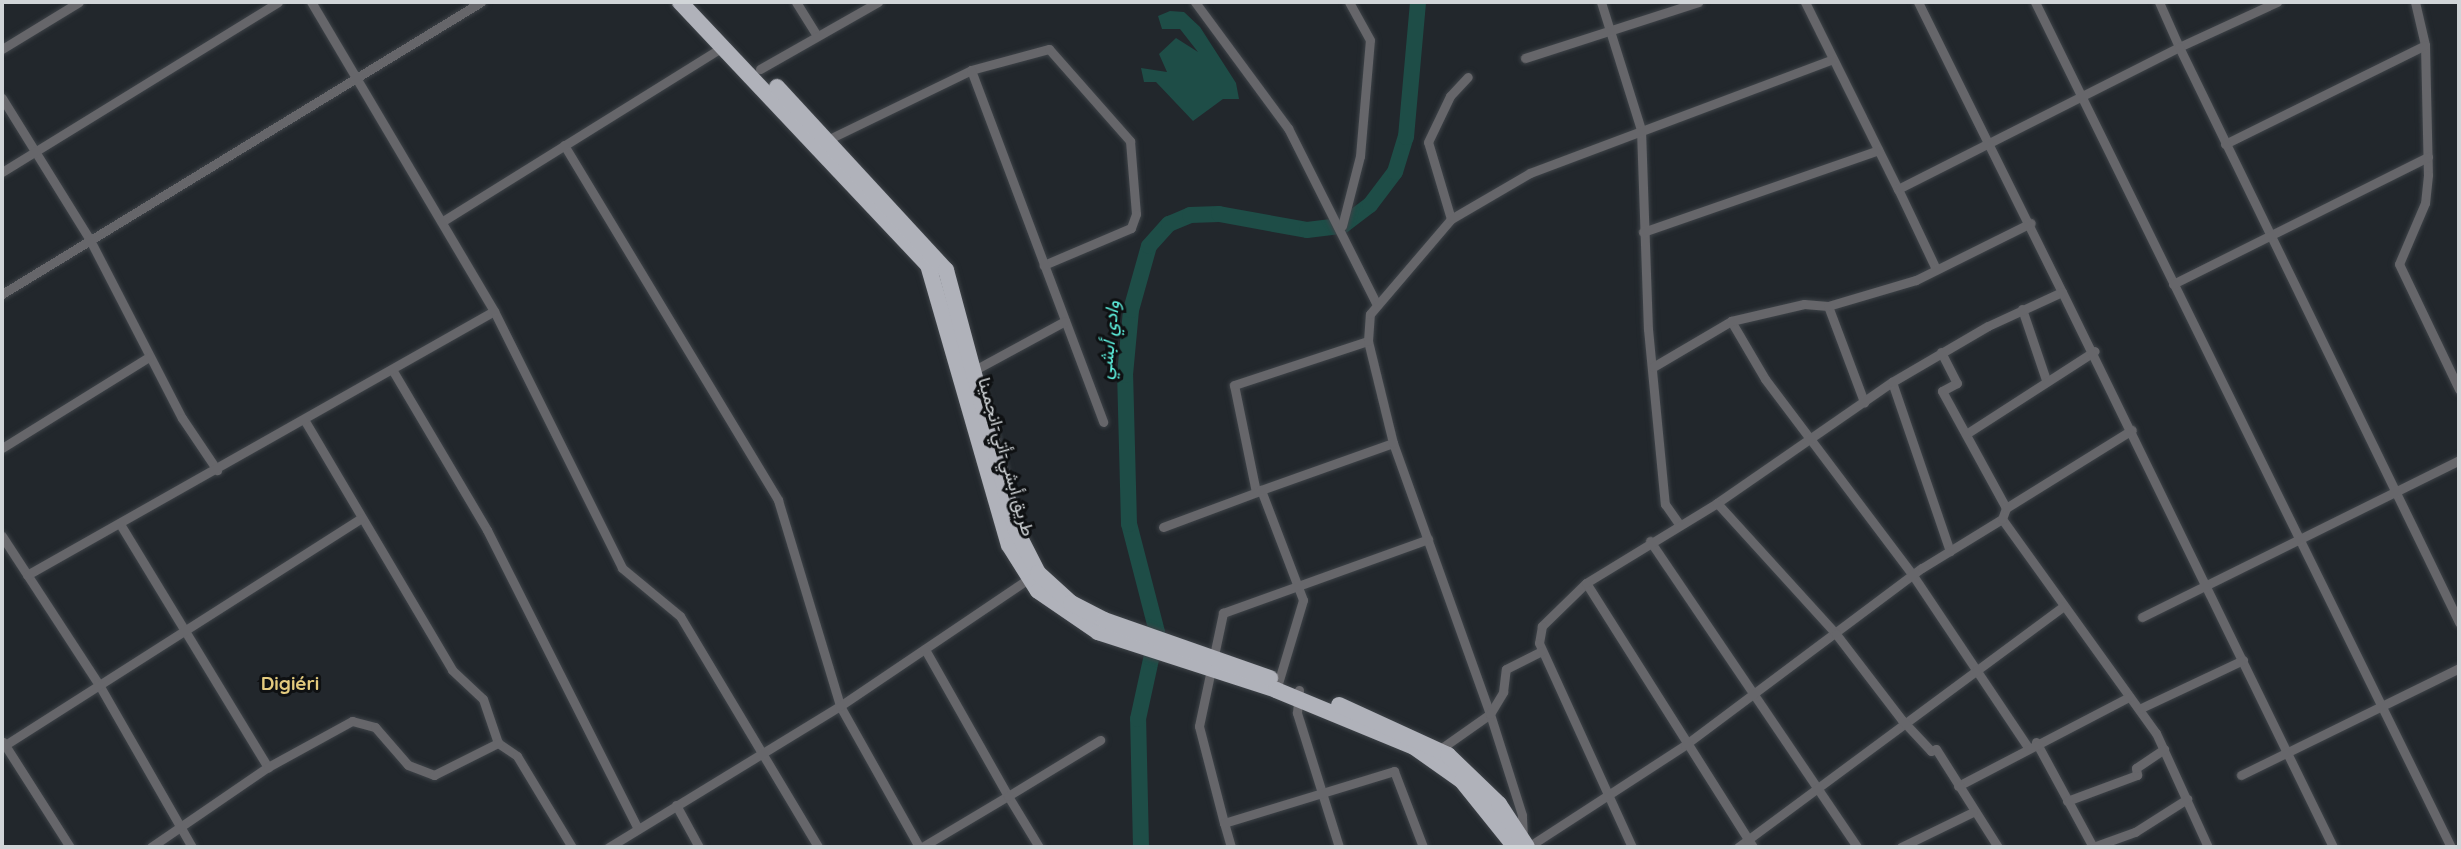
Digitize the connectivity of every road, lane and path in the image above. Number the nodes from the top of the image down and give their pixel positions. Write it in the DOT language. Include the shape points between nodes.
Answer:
graph roads {
  1 [pos="79,2"];
  2 [pos="278,2"];
  3 [pos="311,2"];
  4 [pos="481,2"];
  5 [pos="680,2"];
  6 [pos="696,2"];
  7 [pos="796,2"];
  8 [pos="878,2"];
  9 [pos="1195,2"];
  10 [pos="1349,2"];
  11 [pos="1601,2"];
  12 [pos="1698,2"];
  13 [pos="1805,2"];
  14 [pos="1918,2"];
  15 [pos="2035,2"];
  16 [pos="2159,2"];
  17 [pos="2277,2"];
  18 [pos="2415,2"];
  19 [pos="1611,30"];
  20 [pos="815,33"];
  21 [pos="2425,45"];
  22 [pos="725,46"];
  23 [pos="2179,47"];
  24 [pos="2,50"];
  25 [pos="1524,58"];
  26 [pos="1831,60"];
  27 [pos="760,69"];
  28 [pos="971,70"];
  29 [pos="1468,77"];
  30 [pos="356,78"];
  31 [pos="2080,96"];
  32 [pos="2,98"];
  33 [pos="1641,130"];
  34 [pos="823,142"];
  35 [pos="2225,144"];
  36 [pos="564,145"];
  37 [pos="1991,145"];
  38 [pos="1878,150"];
  39 [pos="35,153"];
  40 [pos="2428,157"];
  41 [pos="2,172"];
  42 [pos="1898,190"];
  43 [pos="1451,219"];
  44 [pos="443,222"];
  45 [pos="2031,223"];
  46 [pos="1342,226"];
  47 [pos="1643,232"];
  48 [pos="2273,237"];
  49 [pos="90,240"];
  50 [pos="1044,265"];
  51 [pos="1936,269"];
  52 [pos="2173,284"];
  53 [pos="2062,292"];
  54 [pos="2,294"];
  55 [pos="1377,305"];
  56 [pos="1828,306"];
  57 [pos="2022,309"];
  58 [pos="494,311"];
  59 [pos="1065,321"];
  60 [pos="1731,321"];
  61 [pos="1368,341"];
  62 [pos="2095,351"];
  63 [pos="1941,352"];
  64 [pos="149,357"];
  65 [pos="1653,368"];
  66 [pos="393,371"];
  67 [pos="969,373"];
  68 [pos="2046,380"];
  69 [pos="1892,382"];
  70 [pos="2459,389"];
  71 [pos="1864,402"];
  72 [pos="305,421"];
  73 [pos="1103,422"];
  74 [pos="2132,430"];
  75 [pos="1966,434"];
  76 [pos="1812,438"];
  77 [pos="1393,443"];
  78 [pos="2,448"];
  79 [pos="2459,460"];
  80 [pos="216,470"];
  81 [pos="2396,489"];
  82 [pos="1259,491"];
  83 [pos="1717,503"];
  84 [pos="2006,508"];
  85 [pos="361,518"];
  86 [pos="2002,519"];
  87 [pos="120,524"];
  88 [pos="1679,524"];
  89 [pos="1163,527"];
  90 [pos="2,536"];
  91 [pos="1428,539"];
  92 [pos="1650,541"];
  93 [pos="2300,541"];
  94 [pos="1950,551"];
  95 [pos="27,575"];
  96 [pos="1914,577"];
  97 [pos="1028,579"];
  98 [pos="1586,583"];
  99 [pos="1297,587"];
  100 [pos="2207,587"];
  101 [pos="2064,606"];
  102 [pos="2142,617"];
  103 [pos="2459,622"];
  104 [pos="183,626"];
  105 [pos="1101,626"];
  106 [pos="1836,634"];
  107 [pos="925,649"];
  108 [pos="1542,651"];
  109 [pos="2243,660"];
  110 [pos="1205,662"];
  111 [pos="2459,668"];
  112 [pos="1976,670"];
  113 [pos="98,683"];
  114 [pos="1278,686"];
  115 [pos="1749,695"];
  116 [pos="1298,696"];
  117 [pos="2129,697"];
  118 [pos="840,706"];
  119 [pos="2379,707"];
  120 [pos="2139,709"];
  121 [pos="1490,714"];
  122 [pos="1902,720"];
  123 [pos="1100,740"];
  124 [pos="498,743"];
  125 [pos="3,744"];
  126 [pos="2032,744"];
  127 [pos="1685,745"];
  128 [pos="2164,749"];
  129 [pos="2287,752"];
  130 [pos="1434,753"];
  131 [pos="762,754"];
  132 [pos="268,767"];
  133 [pos="2241,775"];
  134 [pos="1958,786"];
  135 [pos="1320,790"];
  136 [pos="1816,791"];
  137 [pos="1008,796"];
  138 [pos="1610,796"];
  139 [pos="2187,799"];
  140 [pos="2067,801"];
  141 [pos="676,805"];
  142 [pos="1973,811"];
  143 [pos="1223,824"];
  144 [pos="638,829"];
  145 [pos="182,830"];
  146 [pos="1751,844"];
  147 [pos="1523,845"];
  148 [pos="70,847"];
  149 [pos="151,847"];
  150 [pos="192,847"];
  151 [pos="572,847"];
  152 [pos="609,847"];
  153 [pos="699,847"];
  154 [pos="818,847"];
  155 [pos="921,847"];
  156 [pos="1039,847"];
  157 [pos="1231,847"];
  158 [pos="1339,847"];
  159 [pos="1423,847"];
  160 [pos="1632,847"];
  161 [pos="1738,847"];
  162 [pos="1857,847"];
  163 [pos="1901,847"];
  164 [pos="1998,847"];
  165 [pos="2093,847"];
  166 [pos="2208,847"];
  167 [pos="2333,847"];
  168 [pos="2451,847"];
  1 -- 24 [label="street"];
  2 -- 39 [label="street"];
  3 -- 30 [label="street"];
  4 -- 30 [label="street"];
  5 -- 22 [label="highway"];
  6 -- 27 [label="highway"];
  7 -- 20 [label="street"];
  8 -- 20 [label="street"];
  9 -- 46 [label="street" via="1288,128"];
  10 -- 46 [label="street" via="1370,40 1360,156"];
  11 -- 19 [label="street"];
  12 -- 19 [label="street"];
  13 -- 26 [label="street"];
  14 -- 37 [label="street"];
  15 -- 31 [label="street"];
  16 -- 23 [label="street"];
  17 -- 23 [label="street"];
  18 -- 21 [label="street"];
  19 -- 25 [label="street"];
  19 -- 33 [label="street"];
  20 -- 27 [label="street"];
  21 -- 35 [label="street"];
  21 -- 40 [label="street"];
  22 -- 34 [label="highway"];
  22 -- 36 [label="street"];
  23 -- 31 [label="street"];
  23 -- 35 [label="street"];
  26 -- 33 [label="street"];
  26 -- 38 [label="street"];
  27 -- 34 [label="highway"];
  28 -- 34 [label="street"];
  28 -- 50 [label="street"];
  28 -- 50 [label="street" via="1049,49 1130,141 1136,214 1131,229"];
  29 -- 43 [label="street" via="1450,96 1428,142"];
  30 -- 44 [label="street"];
  30 -- 49 [label="street"];
  31 -- 37 [label="street"];
  31 -- 52 [label="street"];
  32 -- 39 [label="street"];
  33 -- 43 [label="street" via="1530,173"];
  33 -- 47 [label="street"];
  34 -- 67 [label="highway" via="939,257"];
  35 -- 48 [label="street"];
  36 -- 44 [label="street"];
  36 -- 118 [label="street" via="778,499"];
  37 -- 42 [label="street"];
  37 -- 45 [label="street"];
  38 -- 42 [label="street"];
  38 -- 47 [label="street"];
  39 -- 41 [label="street"];
  39 -- 49 [label="street"];
  40 -- 48 [label="street"];
  40 -- 70 [label="street" via="2425,203 2399,264"];
  42 -- 51 [label="street"];
  43 -- 55 [label="street"];
  44 -- 58 [label="street"];
  45 -- 51 [label="street"];
  45 -- 53 [label="street"];
  46 -- 55 [label="street"];
  47 -- 65 [label="street"];
  48 -- 52 [label="street"];
  48 -- 81 [label="street"];
  49 -- 54 [label="street"];
  49 -- 64 [label="street"];
  50 -- 59 [label="street"];
  51 -- 56 [label="street"];
  52 -- 93 [label="street"];
  53 -- 57 [label="street"];
  53 -- 62 [label="street"];
  55 -- 61 [label="street"];
  56 -- 60 [label="street" via="1804,303"];
  56 -- 71 [label="street"];
  57 -- 63 [label="street"];
  57 -- 68 [label="street"];
  58 -- 66 [label="street"];
  58 -- 131 [label="street" via="622,568 680,617"];
  59 -- 67 [label="street"];
  59 -- 73 [label="street"];
  60 -- 65 [label="street"];
  60 -- 76 [label="street" via="1765,379"];
  61 -- 77 [label="street"];
  61 -- 82 [label="street" via="1234,384"];
  62 -- 68 [label="street"];
  62 -- 74 [label="street"];
  63 -- 69 [label="street"];
  63 -- 75 [label="street" via="1957,383 1942,391"];
  64 -- 78 [label="street"];
  64 -- 80 [label="street"];
  65 -- 88 [label="street" via="1665,504"];
  66 -- 72 [label="street"];
  66 -- 144 [label="street" via="487,530"];
  67 -- 97 [label="highway, طريق أبشي-أتي-انجمينا" via="1009,545"];
  67 -- 105 [label="highway" via="1025,550 1046,583"];
  68 -- 75 [label="street"];
  69 -- 71 [label="street"];
  69 -- 94 [label="street"];
  71 -- 76 [label="street"];
  72 -- 80 [label="street"];
  72 -- 85 [label="street"];
  74 -- 84 [label="street"];
  74 -- 100 [label="street"];
  75 -- 84 [label="street"];
  76 -- 83 [label="street"];
  76 -- 96 [label="street"];
  77 -- 82 [label="street"];
  77 -- 91 [label="street"];
  79 -- 81 [label="street"];
  80 -- 87 [label="street"];
  81 -- 93 [label="street"];
  81 -- 103 [label="street"];
  82 -- 89 [label="street"];
  82 -- 99 [label="street"];
  83 -- 88 [label="street"];
  83 -- 106 [label="street"];
  84 -- 86 [label="street"];
  85 -- 104 [label="street"];
  85 -- 124 [label="street" via="452,670 489,709"];
  86 -- 94 [label="street"];
  86 -- 101 [label="street"];
  87 -- 95 [label="street"];
  87 -- 104 [label="street"];
  88 -- 92 [label="street"];
  90 -- 95 [label="street"];
  91 -- 99 [label="street"];
  91 -- 121 [label="street"];
  92 -- 98 [label="street"];
  92 -- 115 [label="street"];
  93 -- 100 [label="street"];
  93 -- 119 [label="street"];
  94 -- 96 [label="street"];
  95 -- 113 [label="street"];
  96 -- 106 [label="street"];
  96 -- 112 [label="street"];
  97 -- 105 [label="highway, طريق أبشي-أتي-انجمينا" via="1061,612"];
  97 -- 107 [label="street"];
  98 -- 108 [label="street" via="1542,626"];
  98 -- 127 [label="street"];
  99 -- 110 [label="street" via="1223,613"];
  99 -- 114 [label="street" via="1303,608"];
  100 -- 102 [label="street"];
  100 -- 109 [label="street"];
  101 -- 112 [label="street"];
  101 -- 117 [label="street"];
  104 -- 113 [label="street"];
  104 -- 132 [label="street"];
  105 -- 110 [label="highway"];
  106 -- 115 [label="street"];
  106 -- 122 [label="street"];
  107 -- 118 [label="street"];
  107 -- 137 [label="street"];
  108 -- 121 [label="street" via="1506,669 1503,692"];
  108 -- 138 [label="street"];
  109 -- 120 [label="street"];
  109 -- 129 [label="street"];
  110 -- 114 [label="highway"];
  110 -- 143 [label="street" via="1199,726"];
  111 -- 119 [label="street"];
  112 -- 122 [label="street"];
  112 -- 126 [label="street"];
  113 -- 125 [label="street"];
  113 -- 145 [label="street"];
  114 -- 116 [label="highway"];
  115 -- 127 [label="street"];
  115 -- 136 [label="street"];
  116 -- 130 [label="highway"];
  116 -- 135 [label="street"];
  117 -- 120 [label="street"];
  117 -- 126 [label="street"];
  118 -- 131 [label="street"];
  118 -- 155 [label="street"];
  119 -- 129 [label="street"];
  119 -- 168 [label="street"];
  120 -- 128 [label="street"];
  121 -- 130 [label="street"];
  121 -- 147 [label="street" via="1522,815"];
  122 -- 134 [label="street" via="1931,751 1936,749"];
  122 -- 136 [label="street"];
  123 -- 137 [label="street"];
  124 -- 132 [label="street" via="434,775 408,765 375,727 352,721"];
  124 -- 151 [label="street" via="517,756"];
  125 -- 148 [label="street"];
  126 -- 134 [label="street"];
  126 -- 140 [label="street"];
  127 -- 138 [label="street"];
  127 -- 146 [label="street"];
  128 -- 139 [label="street"];
  128 -- 140 [label="street" via="2136,768 2137,775"];
  129 -- 133 [label="street"];
  129 -- 167 [label="street"];
  130 -- 147 [label="highway" via="1499,804"];
  131 -- 141 [label="street"];
  131 -- 154 [label="street"];
  132 -- 145 [label="street"];
  134 -- 142 [label="street"];
  135 -- 143 [label="street"];
  135 -- 158 [label="street"];
  135 -- 159 [label="street" via="1394,771"];
  136 -- 146 [label="street"];
  136 -- 162 [label="street"];
  137 -- 155 [label="street"];
  137 -- 156 [label="street"];
  138 -- 147 [label="street"];
  138 -- 160 [label="street"];
  139 -- 165 [label="street" via="2136,832"];
  139 -- 166 [label="street"];
  140 -- 165 [label="street"];
  141 -- 144 [label="street"];
  141 -- 153 [label="street"];
  142 -- 163 [label="street"];
  142 -- 164 [label="street"];
  143 -- 157 [label="street"];
  144 -- 152 [label="street"];
  145 -- 149 [label="street"];
  145 -- 150 [label="street"];
  146 -- 161 [label="street"];
}
